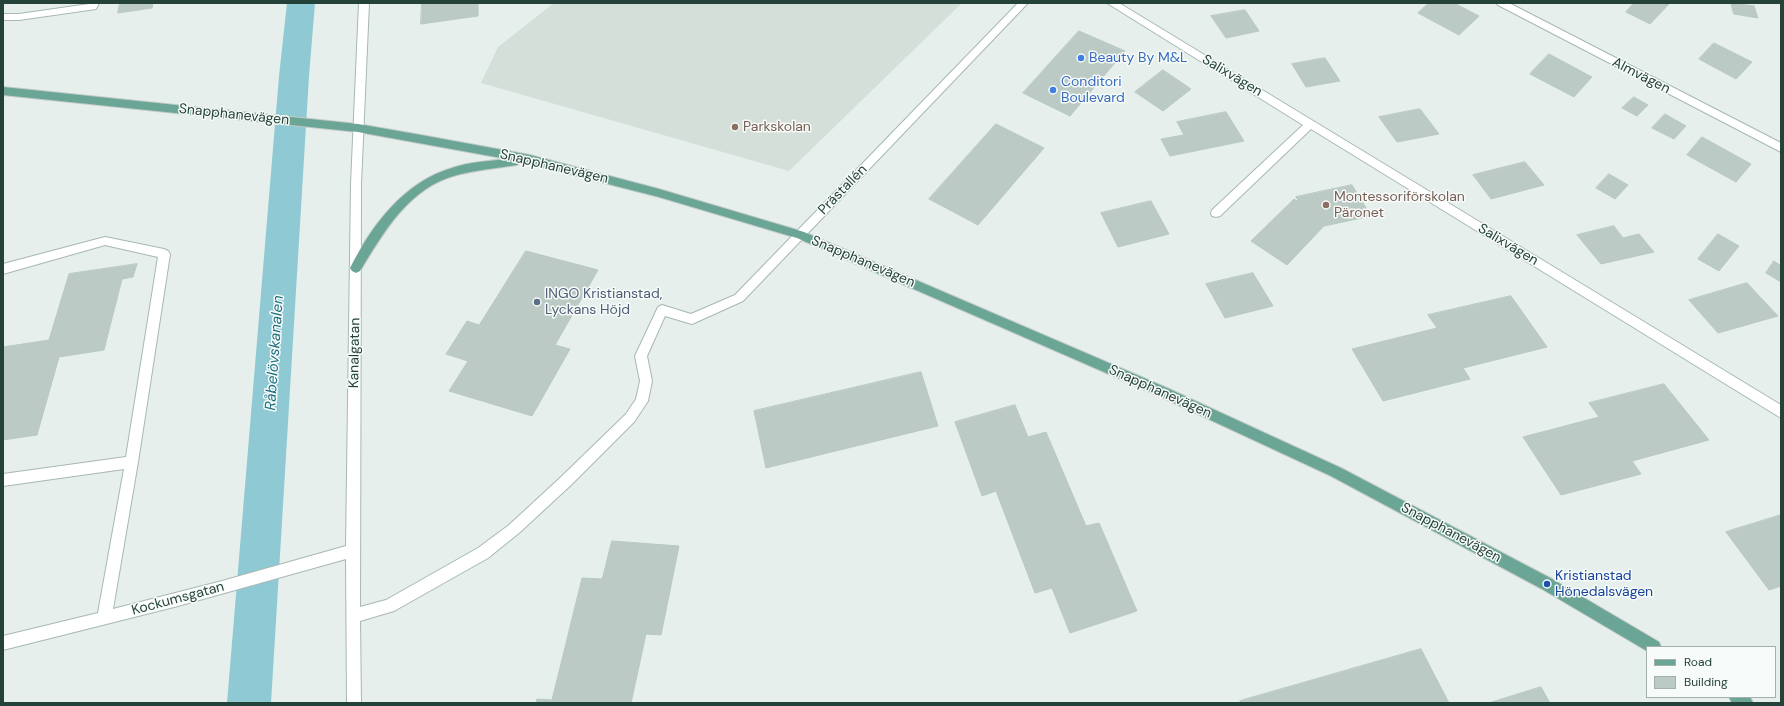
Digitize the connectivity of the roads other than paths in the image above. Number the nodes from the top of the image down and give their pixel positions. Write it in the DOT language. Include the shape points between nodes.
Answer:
graph roads {
  1 [pos="94,3"];
  2 [pos="364,3"];
  3 [pos="1022,3"];
  4 [pos="1112,3"];
  5 [pos="1500,3"];
  6 [pos="3,17"];
  7 [pos="3,91"];
  8 [pos="1310,124"];
  9 [pos="358,128"];
  10 [pos="1781,148"];
  11 [pos="530,159"];
  12 [pos="1216,213"];
  13 [pos="800,236"];
  14 [pos="356,268"];
  15 [pos="3,269"];
  16 [pos="1781,412"];
  17 [pos="132,462"];
  18 [pos="3,480"];
  19 [pos="352,550"];
  20 [pos="353,616"];
  21 [pos="104,619"];
  22 [pos="3,644"];
  23 [pos="1652,646"];
  24 [pos="354,703"];
  1 -- 6 [label="street" via="93,7"];
  2 -- 9 [label="street, Kanalgatan"];
  3 -- 13 [label="street, Prästallén"];
  4 -- 8 [label="street, Salixvägen"];
  5 -- 10 [label="street, Almvägen"];
  7 -- 9 [label="main road, Snapphanevägen"];
  8 -- 12 [label="street"];
  8 -- 16 [label="street, Salixvägen"];
  9 -- 11 [label="main road, Snapphanevägen"];
  9 -- 14 [label="street, Kanalgatan"];
  11 -- 13 [label="main road, Snapphanevägen" via="659,193"];
  11 -- 14 [label="main road" via="454,171 422,185 382,225"];
  13 -- 20 [label="street, Prästallén" via="739,298 692,319 662,310 641,356 646,381 642,401 630,418 514,529 483,553 389,606"];
  13 -- 23 [label="main road, Snapphanevägen" via="1162,392 1336,472 1547,584"];
  14 -- 19 [label="street, Kanalgatan"];
  15 -- 17 [label="street" via="106,241 164,254"];
  17 -- 18 [label="street"];
  17 -- 21 [label="street"];
  19 -- 20 [label="street, Kanalgatan"];
  19 -- 21 [label="street, Kockumsgatan" via="284,572"];
  20 -- 24 [label="street, Kanalgatan"];
  21 -- 22 [label="street, Kockumsgatan"];
}
